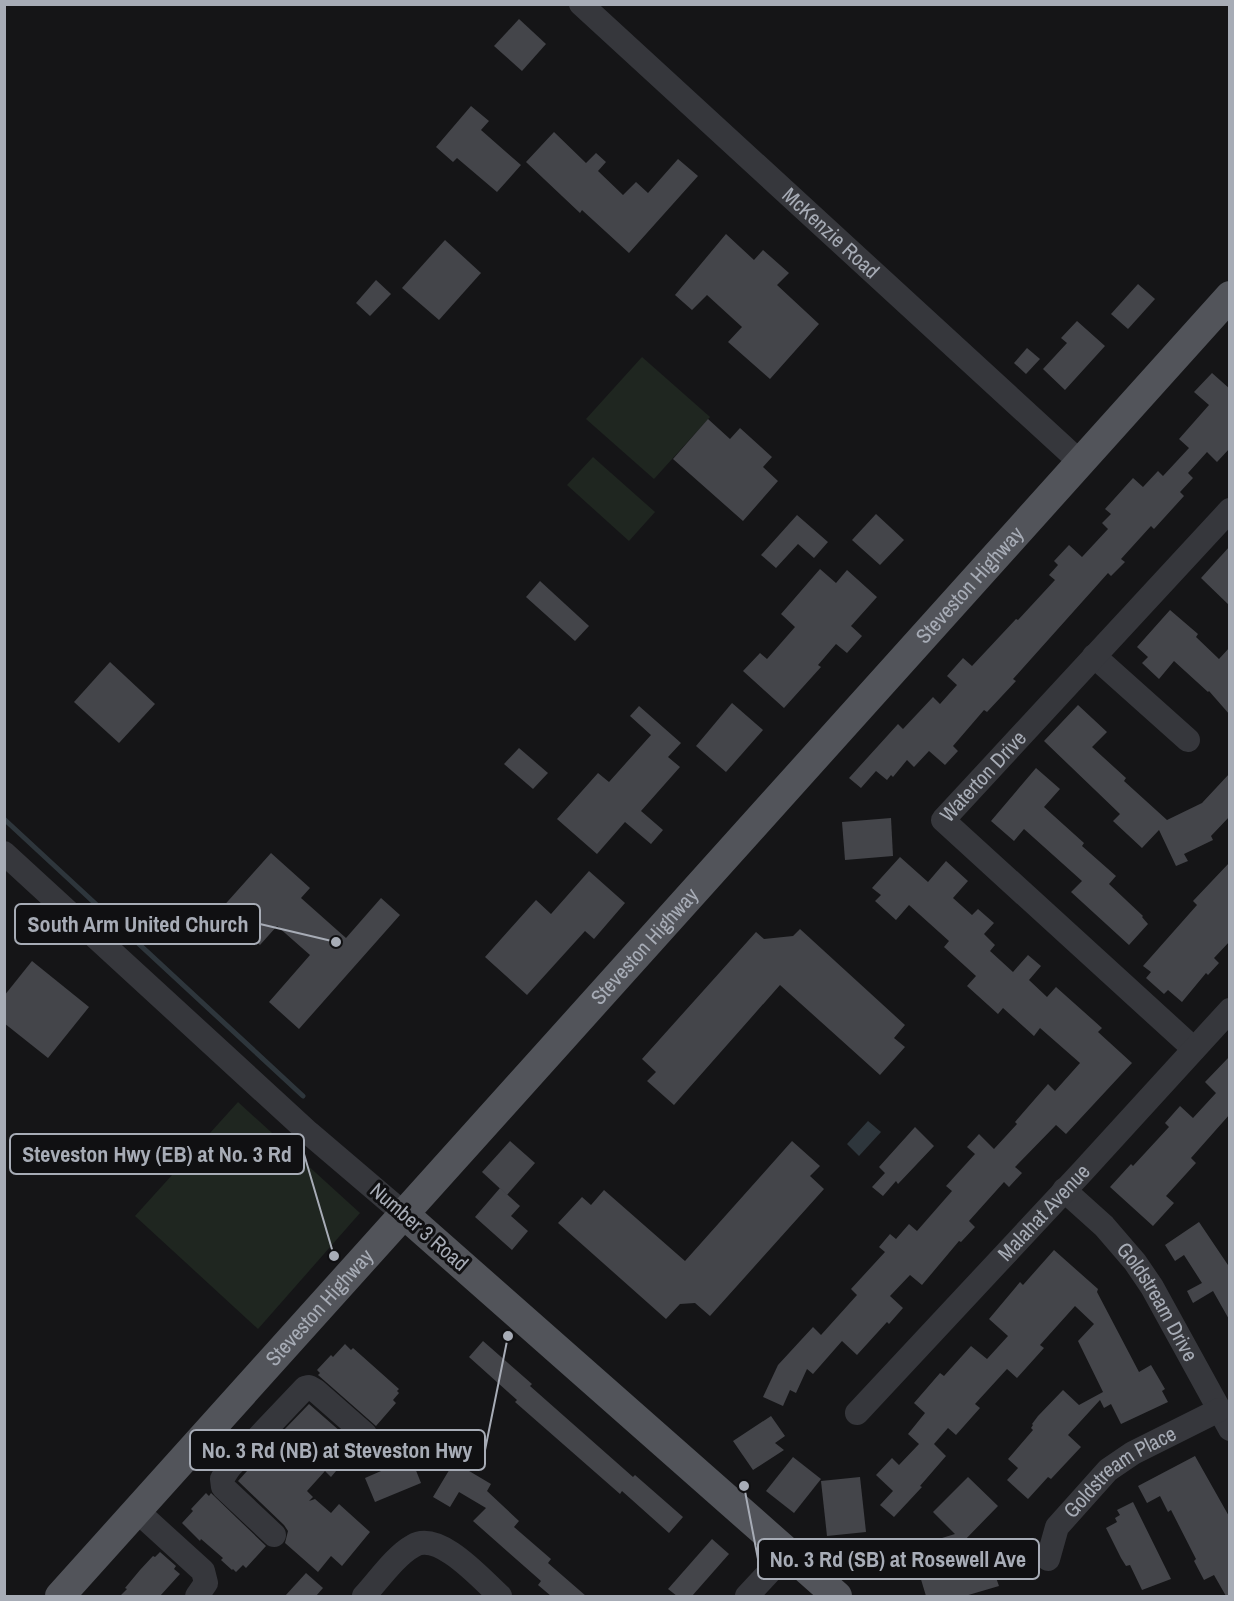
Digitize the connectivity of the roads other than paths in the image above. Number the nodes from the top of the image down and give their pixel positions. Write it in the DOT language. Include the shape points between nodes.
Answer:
graph roads {
  1 [pos="580,4"];
  2 [pos="1230,296"];
  3 [pos="1080,462"];
  4 [pos="1230,510"];
  5 [pos="1094,656"];
  6 [pos="1188,740"];
  7 [pos="4,854"];
  8 [pos="1230,1010"];
  9 [pos="1194,1049"];
  10 [pos="1064,1190"];
  11 [pos="404,1214"];
  12 [pos="857,1413"];
  13 [pos="1224,1419"];
  14 [pos="365,1434"];
  15 [pos="200,1442"];
  16 [pos="229,1468"];
  17 [pos="137,1511"];
  18 [pos="274,1535"];
  19 [pos="787,1553"];
  20 [pos="1048,1559"];
  21 [pos="60,1596"];
  22 [pos="197,1596"];
  23 [pos="364,1596"];
  24 [pos="500,1596"];
  25 [pos="747,1596"];
  26 [pos="837,1596"];
  1 -- 3 [label="street, McKenzie Road"];
  2 -- 3 [label="main road, Steveston Highway"];
  3 -- 11 [label="main road, Steveston Highway"];
  4 -- 5 [label="street, Waterton Drive"];
  5 -- 6 [label="street"];
  5 -- 9 [label="street, Waterton Drive" via="943,820"];
  7 -- 11 [label="street, Number 3 Road" via="309,1133"];
  8 -- 9 [label="street, Malahat Avenue"];
  9 -- 10 [label="street, Malahat Avenue"];
  10 -- 12 [label="street, Malahat Avenue"];
  10 -- 13 [label="street, Goldstream Drive" via="1104,1226 1135,1262"];
  11 -- 15 [label="main road, Steveston Highway"];
  11 -- 19 [label="main road, Number 3 Road"];
  13 -- 20 [label="street, Goldstream Place" via="1132,1453 1108,1470 1056,1527"];
  14 -- 16 [label="street" via="316,1391 305,1388"];
  15 -- 16 [label="street"];
  15 -- 17 [label="main road, Steveston Highway"];
  16 -- 18 [label="street" via="222,1479 223,1487"];
  17 -- 21 [label="main road, Steveston Highway"];
  17 -- 22 [label="street" via="205,1574 205,1588"];
  19 -- 25 [label="street"];
  19 -- 26 [label="main road, Number 3 Road"];
  23 -- 24 [label="street" via="403,1554 424,1542 453,1553"];
}
